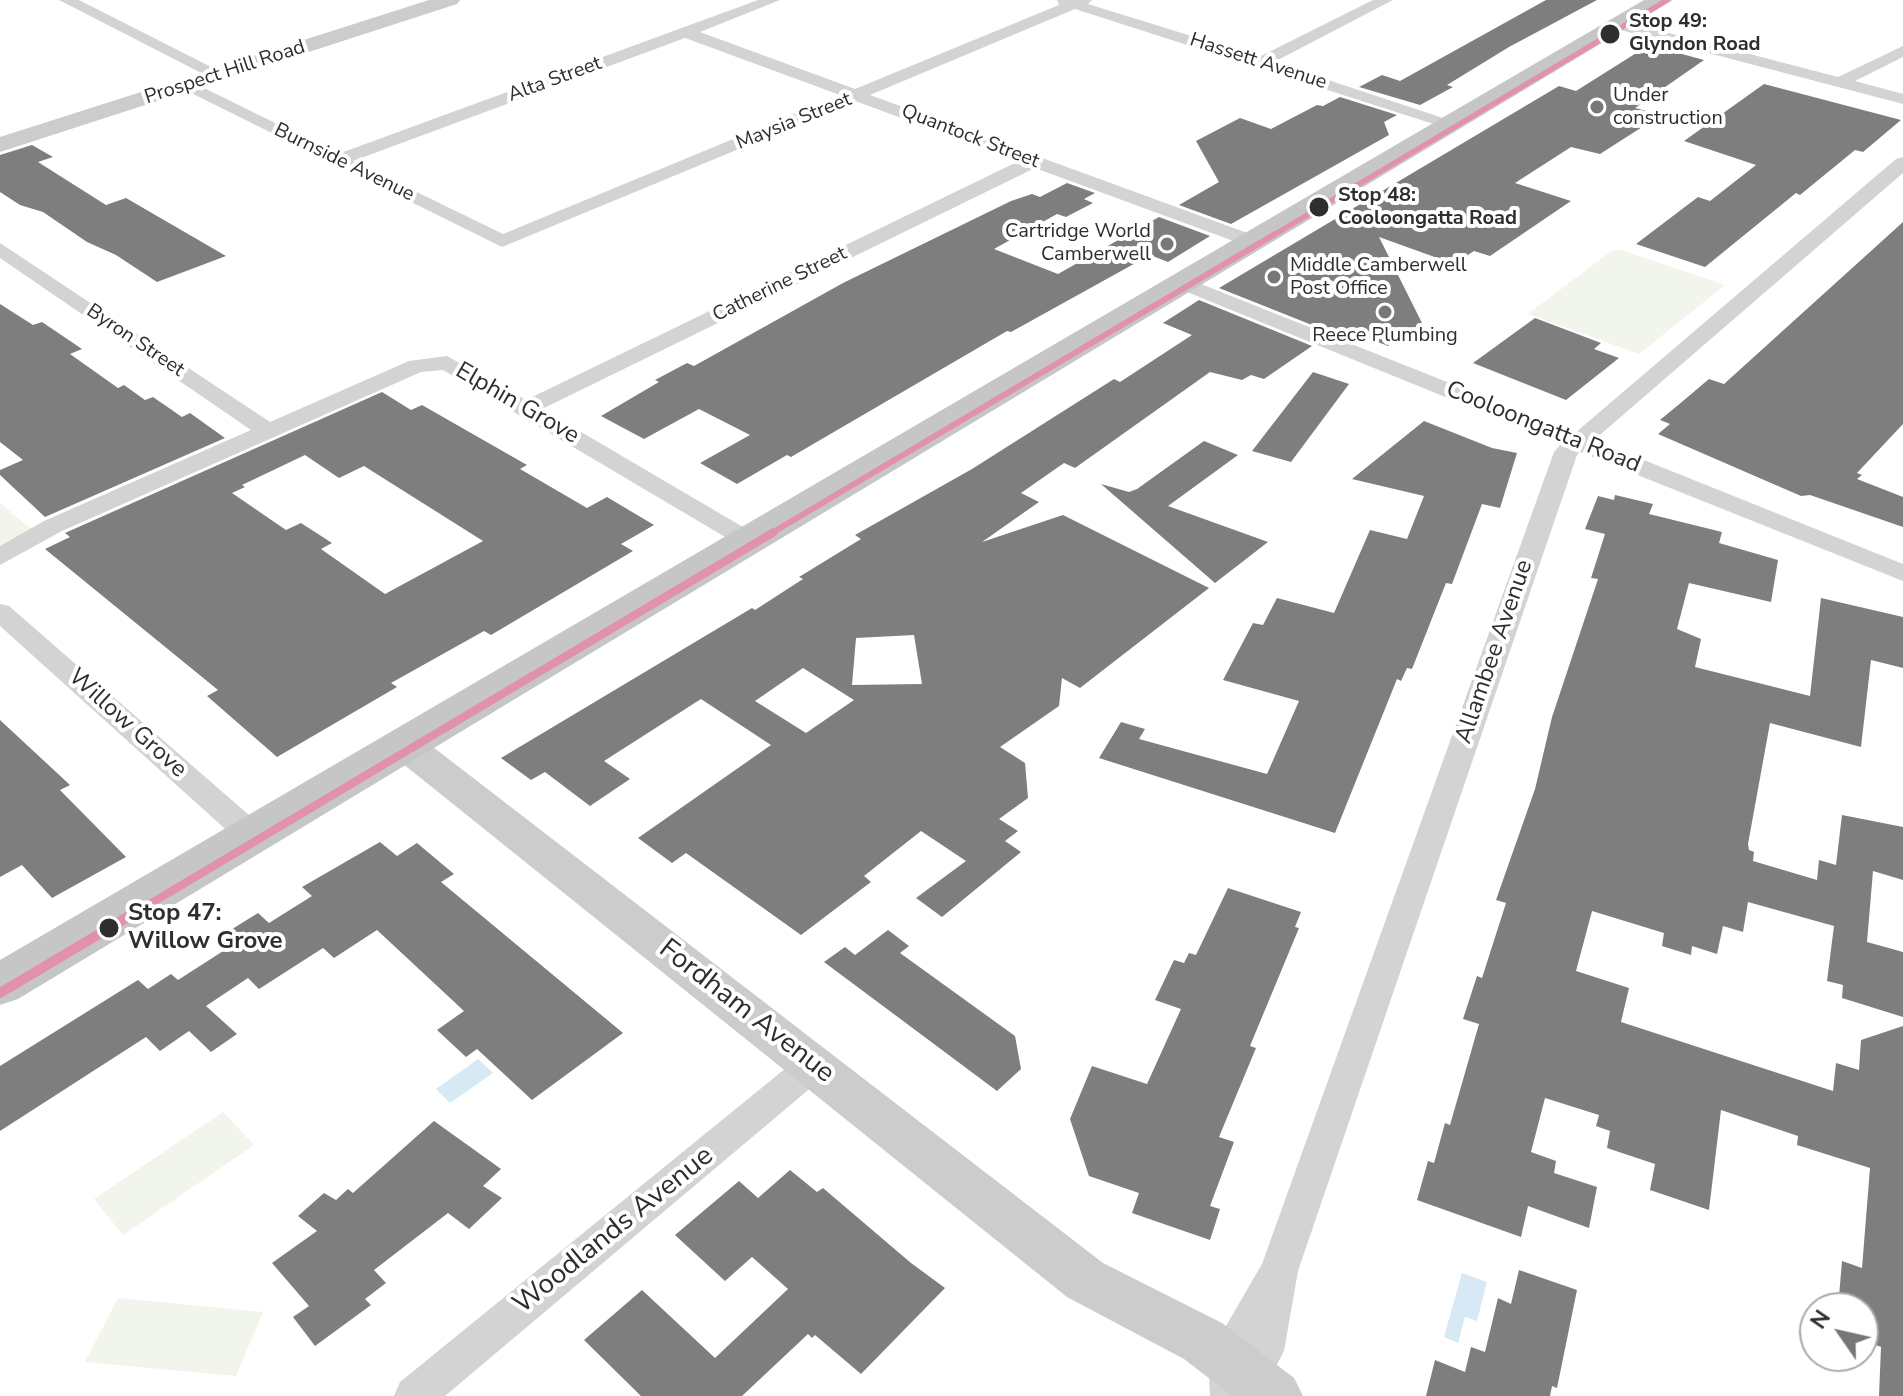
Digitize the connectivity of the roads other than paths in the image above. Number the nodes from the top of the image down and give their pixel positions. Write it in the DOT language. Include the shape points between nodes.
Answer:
graph roads {
  1 [pos="67,0"];
  2 [pos="450,0"];
  3 [pos="772,0"];
  4 [pos="1385,0"];
  5 [pos="1661,0"];
  6 [pos="1074,1"];
  7 [pos="1622,23"];
  8 [pos="685,32"];
  9 [pos="1903,51"];
  10 [pos="1260,63"];
  11 [pos="219,75"];
  12 [pos="1849,84"];
  13 [pos="186,86"];
  14 [pos="858,95"];
  15 [pos="1903,99"];
  16 [pos="1452,124"];
  17 [pos="0,145"];
  18 [pos="338,160"];
  19 [pos="1034,161"];
  20 [pos="1903,163"];
  21 [pos="502,241"];
  22 [pos="1254,242"];
  23 [pos="0,249"];
  24 [pos="1184,284"];
  25 [pos="525,409"];
  26 [pos="269,432"];
  27 [pos="1575,441"];
  28 [pos="751,542"];
  29 [pos="0,557"];
  30 [pos="1903,573"];
  31 [pos="0,612"];
  32 [pos="406,746"];
  33 [pos="254,837"];
  34 [pos="0,985"];
  35 [pos="814,1065"];
  36 [pos="1243,1383"];
  37 [pos="414,1396"];
  1 -- 11 [label="street"];
  2 -- 11 [label="street, Prospect Hill Road"];
  3 -- 8 [label="street, Alta Street"];
  4 -- 10 [label="street"];
  5 -- 7 [label="main road"];
  6 -- 10 [label="street, Hassett Avenue"];
  6 -- 14 [label="street, Maysia Street"];
  7 -- 12 [label="street"];
  7 -- 16 [label="main road"];
  8 -- 14 [label="street, Quantock Street"];
  8 -- 18 [label="street, Alta Street"];
  9 -- 12 [label="street"];
  10 -- 16 [label="street, Hassett Avenue"];
  11 -- 13 [label="street, Prospect Hill Road"];
  12 -- 15 [label="street"];
  13 -- 17 [label="street, Prospect Hill Road"];
  13 -- 18 [label="street, Burnside Avenue"];
  14 -- 19 [label="street, Quantock Street"];
  14 -- 21 [label="street, Maysia Street"];
  16 -- 22 [label="main road"];
  18 -- 21 [label="street, Burnside Avenue"];
  19 -- 22 [label="street, Quantock Street"];
  19 -- 25 [label="street, Catherine Street"];
  20 -- 27 [label="street, Allambee Avenue"];
  22 -- 24 [label="main road"];
  23 -- 26 [label="street, Byron Street"];
  24 -- 27 [label="street, Cooloongatta Road"];
  24 -- 28 [label="main road"];
  25 -- 26 [label="street, Elphin Grove" via="447,363 417,366"];
  25 -- 28 [label="street, Elphin Grove"];
  26 -- 29 [label="street" via="53,526"];
  27 -- 30 [label="street, Cooloongatta Road"];
  27 -- 36 [label="street, Allambee Avenue" via="1558,470 1279,1271 1264,1351"];
  28 -- 32 [label="main road"];
  31 -- 33 [label="street, Willow Grove"];
  32 -- 33 [label="main road"];
  32 -- 35 [label="street, Fordham Avenue"];
  33 -- 34 [label="main road"];
  35 -- 36 [label="street, Fordham Avenue" via="1085,1280 1122,1326 1203,1371"];
  35 -- 37 [label="street, Woodlands Avenue"];
}
